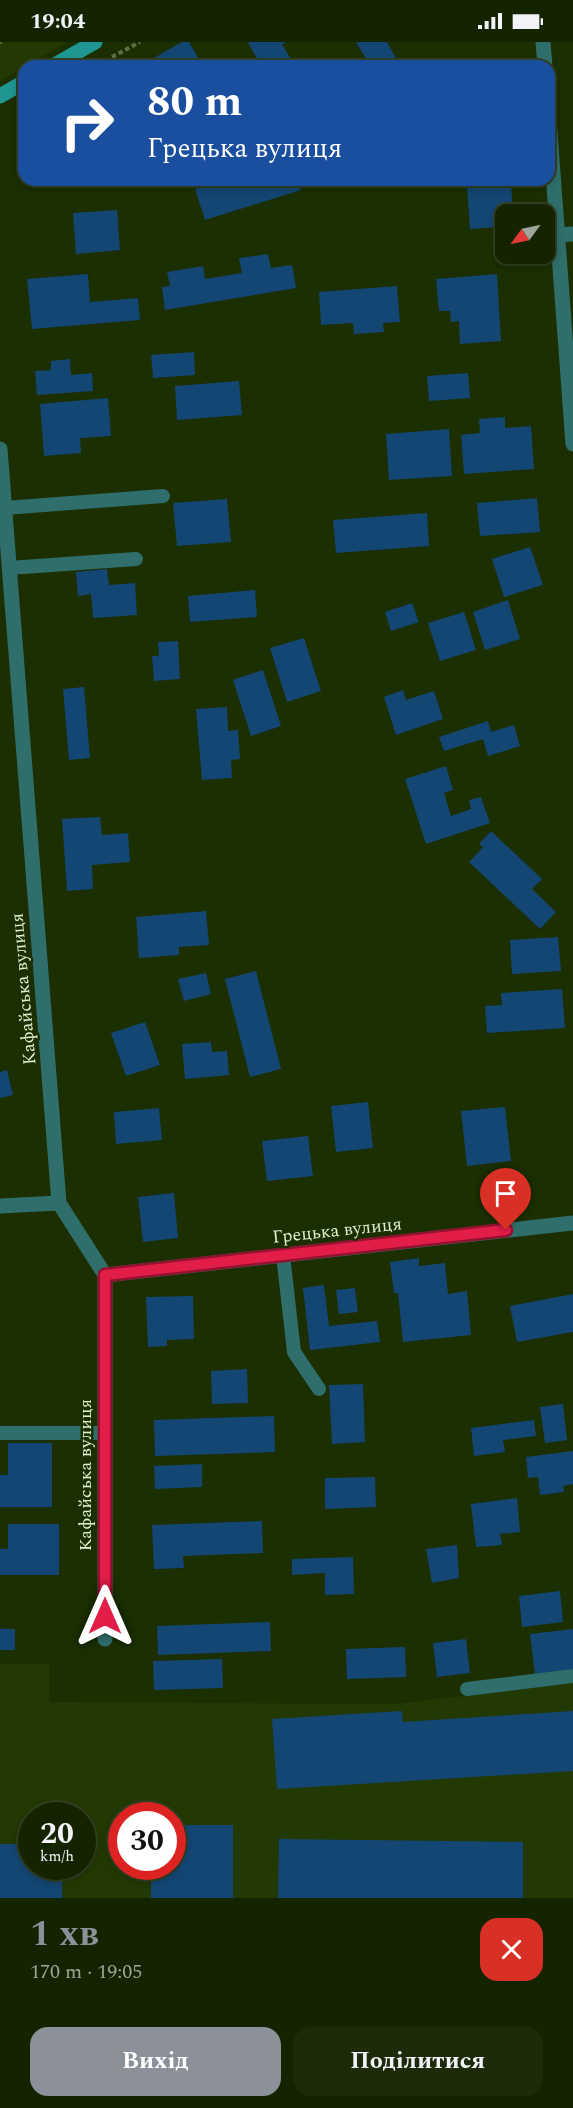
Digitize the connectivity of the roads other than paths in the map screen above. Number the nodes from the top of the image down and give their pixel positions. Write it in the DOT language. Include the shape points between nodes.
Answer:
graph roads {
  1 [pos="95,42"];
  2 [pos="543,42"];
  3 [pos="64,60"];
  4 [pos="544,60"];
  5 [pos="18,86"];
  6 [pos="0,96"];
  7 [pos="555,162"];
  8 [pos="565,234"];
  9 [pos="573,444"];
  10 [pos="0,449"];
  11 [pos="163,496"];
  12 [pos="5,508"];
  13 [pos="136,559"];
  14 [pos="9,568"];
  15 [pos="59,1203"];
  16 [pos="0,1206"];
  17 [pos="573,1223"];
  18 [pos="283,1255"];
  19 [pos="105,1275"];
  20 [pos="319,1389"];
  21 [pos="105,1432"];
  22 [pos="0,1433"];
  23 [pos="105,1639"];
  24 [pos="573,1676"];
  25 [pos="466,1689"];
  1 -- 3 [label="main road"];
  2 -- 4 [label="street"];
  5 -- 6 [label="main road"];
  7 -- 8 [label="street"];
  8 -- 9 [label="street"];
  10 -- 12 [label="street, Кафайська вулиця"];
  11 -- 12 [label="lane"];
  12 -- 14 [label="street, Кафайська вулиця"];
  13 -- 14 [label="lane"];
  14 -- 15 [label="street, Кафайська вулиця"];
  15 -- 16 [label="street"];
  15 -- 19 [label="street"];
  17 -- 18 [label="street, Грецька вулиця"];
  18 -- 19 [label="street, Грецька вулиця"];
  18 -- 20 [label="lane" via="294,1352"];
  19 -- 21 [label="street, Кафайська вулиця"];
  21 -- 22 [label="lane"];
  21 -- 23 [label="street, Кафайська вулиця"];
  24 -- 25 [label="lane"];
}
